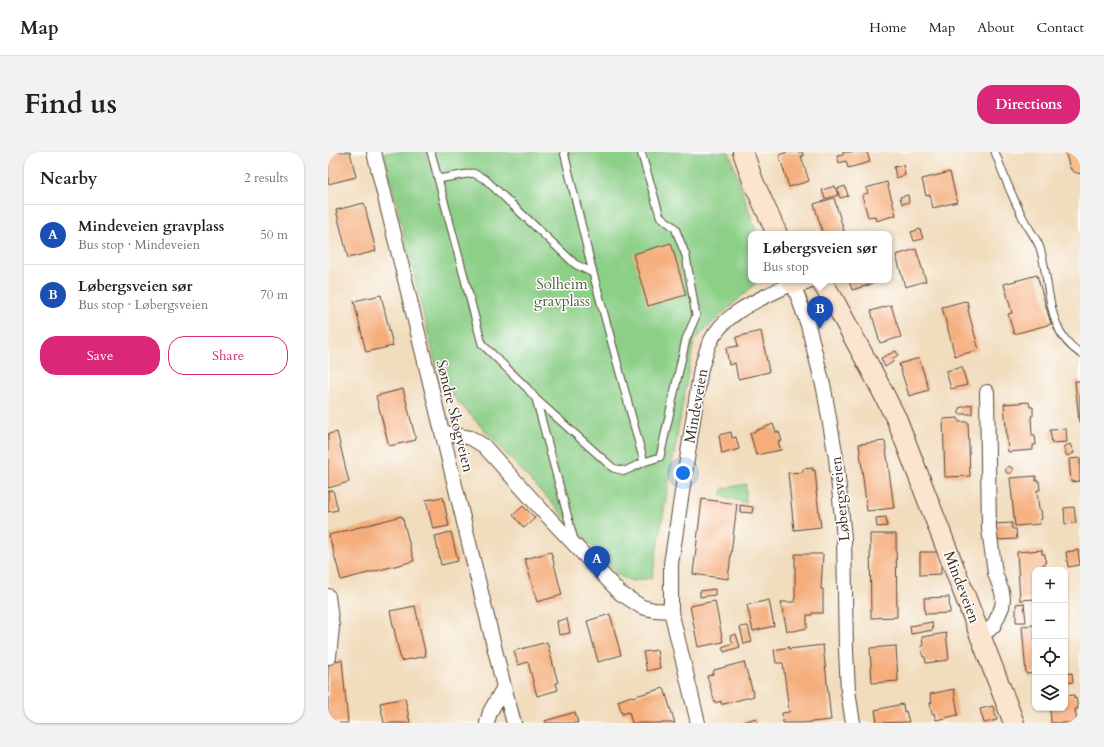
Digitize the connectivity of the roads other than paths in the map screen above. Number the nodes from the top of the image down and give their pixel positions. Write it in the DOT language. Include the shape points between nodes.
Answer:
graph roads {
  1 [pos="374,152"];
  2 [pos="431,152"];
  3 [pos="564,152"];
  4 [pos="642,152"];
  5 [pos="743,152"];
  6 [pos="995,152"];
  7 [pos="1077,152"];
  8 [pos="1080,162"];
  9 [pos="438,179"];
  10 [pos="776,231"];
  11 [pos="593,273"];
  12 [pos="793,283"];
  13 [pos="798,283"];
  14 [pos="822,283"];
  15 [pos="1080,353"];
  16 [pos="987,392"];
  17 [pos="536,399"];
  18 [pos="442,432"];
  19 [pos="644,462"];
  20 [pos="575,545"];
  21 [pos="328,596"];
  22 [pos="671,611"];
  23 [pos="980,634"];
  24 [pos="329,657"];
  25 [pos="504,687"];
  26 [pos="487,723"];
  27 [pos="514,723"];
  28 [pos="698,723"];
  29 [pos="852,723"];
  30 [pos="1014,723"];
  1 -- 18 [label="street, Søndre Skogveien"];
  2 -- 9 [label="lane"];
  3 -- 11 [label="lane"];
  4 -- 19 [label="lane" via="660,216 675,228 686,256 696,316 686,339 660,457"];
  5 -- 10 [label="street"];
  6 -- 15 [label="lane" via="1018,208 1040,248 1050,301 1061,335"];
  7 -- 8 [label="highway"];
  9 -- 11 [label="lane" via="473,173 485,179 575,264"];
  9 -- 17 [label="lane" via="482,344"];
  11 -- 19 [label="lane"];
  12 -- 22 [label="street, Mindeveien" via="737,312 721,327 710,344 702,368 671,564"];
  13 -- 29 [label="street, Løbergsveien" via="824,389 836,458 844,533 846,650"];
  14 -- 23 [label="street, Mindeveien" via="833,299 896,420"];
  16 -- 23 [label="street, Mindeveien" via="989,529 995,573 1003,599 994,625"];
  17 -- 19 [label="lane" via="613,468 625,471"];
  17 -- 20 [label="lane"];
  18 -- 20 [label="street" via="471,438 484,446"];
  18 -- 25 [label="street, Søndre Skogveien"];
  20 -- 22 [label="street" via="630,601 654,610"];
  21 -- 24 [label="street" via="332,627"];
  22 -- 28 [label="street, Mindeveien"];
  23 -- 30 [label="street, Mindeveien"];
  25 -- 26 [label="street"];
  25 -- 27 [label="street, Søndre Skogveien"];
}
